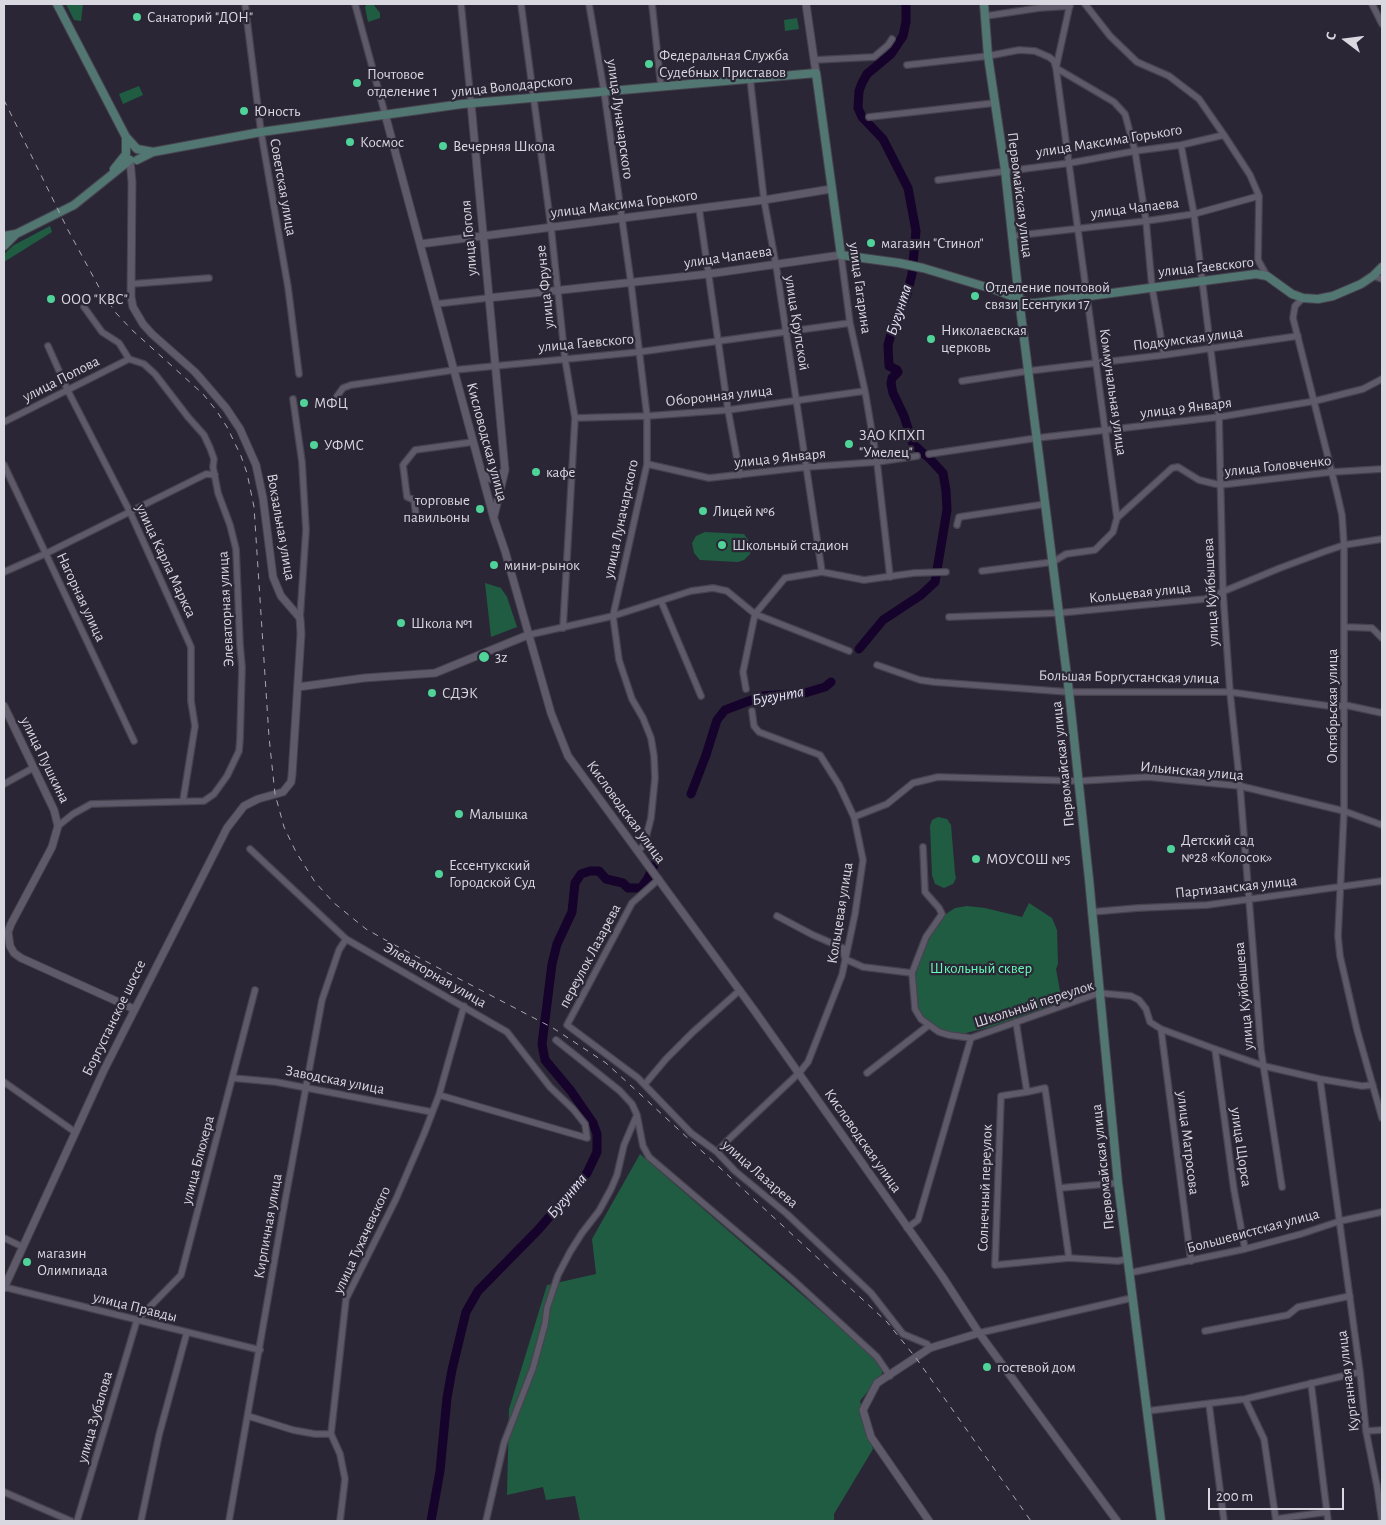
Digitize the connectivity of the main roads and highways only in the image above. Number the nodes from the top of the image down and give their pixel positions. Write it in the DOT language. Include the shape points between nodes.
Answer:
graph roads {
  1 [pos="57,4"];
  2 [pos="984,4"];
  3 [pos="816,73"];
  4 [pos="126,137"];
  5 [pos="137,149"];
  6 [pos="153,152"];
  7 [pos="131,158"];
  8 [pos="16,234"];
  9 [pos="4,236"];
  10 [pos="4,246"];
  11 [pos="841,255"];
  12 [pos="1382,267"];
  13 [pos="1019,299"];
  14 [pos="1161,1521"];
  1 -- 4 [label="main road"];
  2 -- 13 [label="main road, Первомайская улица"];
  3 -- 6 [label="main road, улица Володарского" via="471,103 261,132"];
  3 -- 11 [label="main road, улица Гагарина"];
  4 -- 5 [label="main road"];
  4 -- 7 [label="main road"];
  5 -- 6 [label="main road"];
  5 -- 7 [label="main road" via="139,154"];
  5 -- 7 [label="main road" via="127,150"];
  6 -- 7 [label="main road"];
  7 -- 8 [label="main road" via="74,205"];
  8 -- 9 [label="main road"];
  8 -- 10 [label="main road"];
  11 -- 13 [label="main road, улица Чапаева" via="899,262 989,287"];
  12 -- 13 [label="main road, улица Гаевского" via="1361,284 1318,299 1292,294 1267,276 1256,274 1036,303"];
  13 -- 14 [label="main road, Первомайская улица" via="1069,692 1118,1183"];
}
